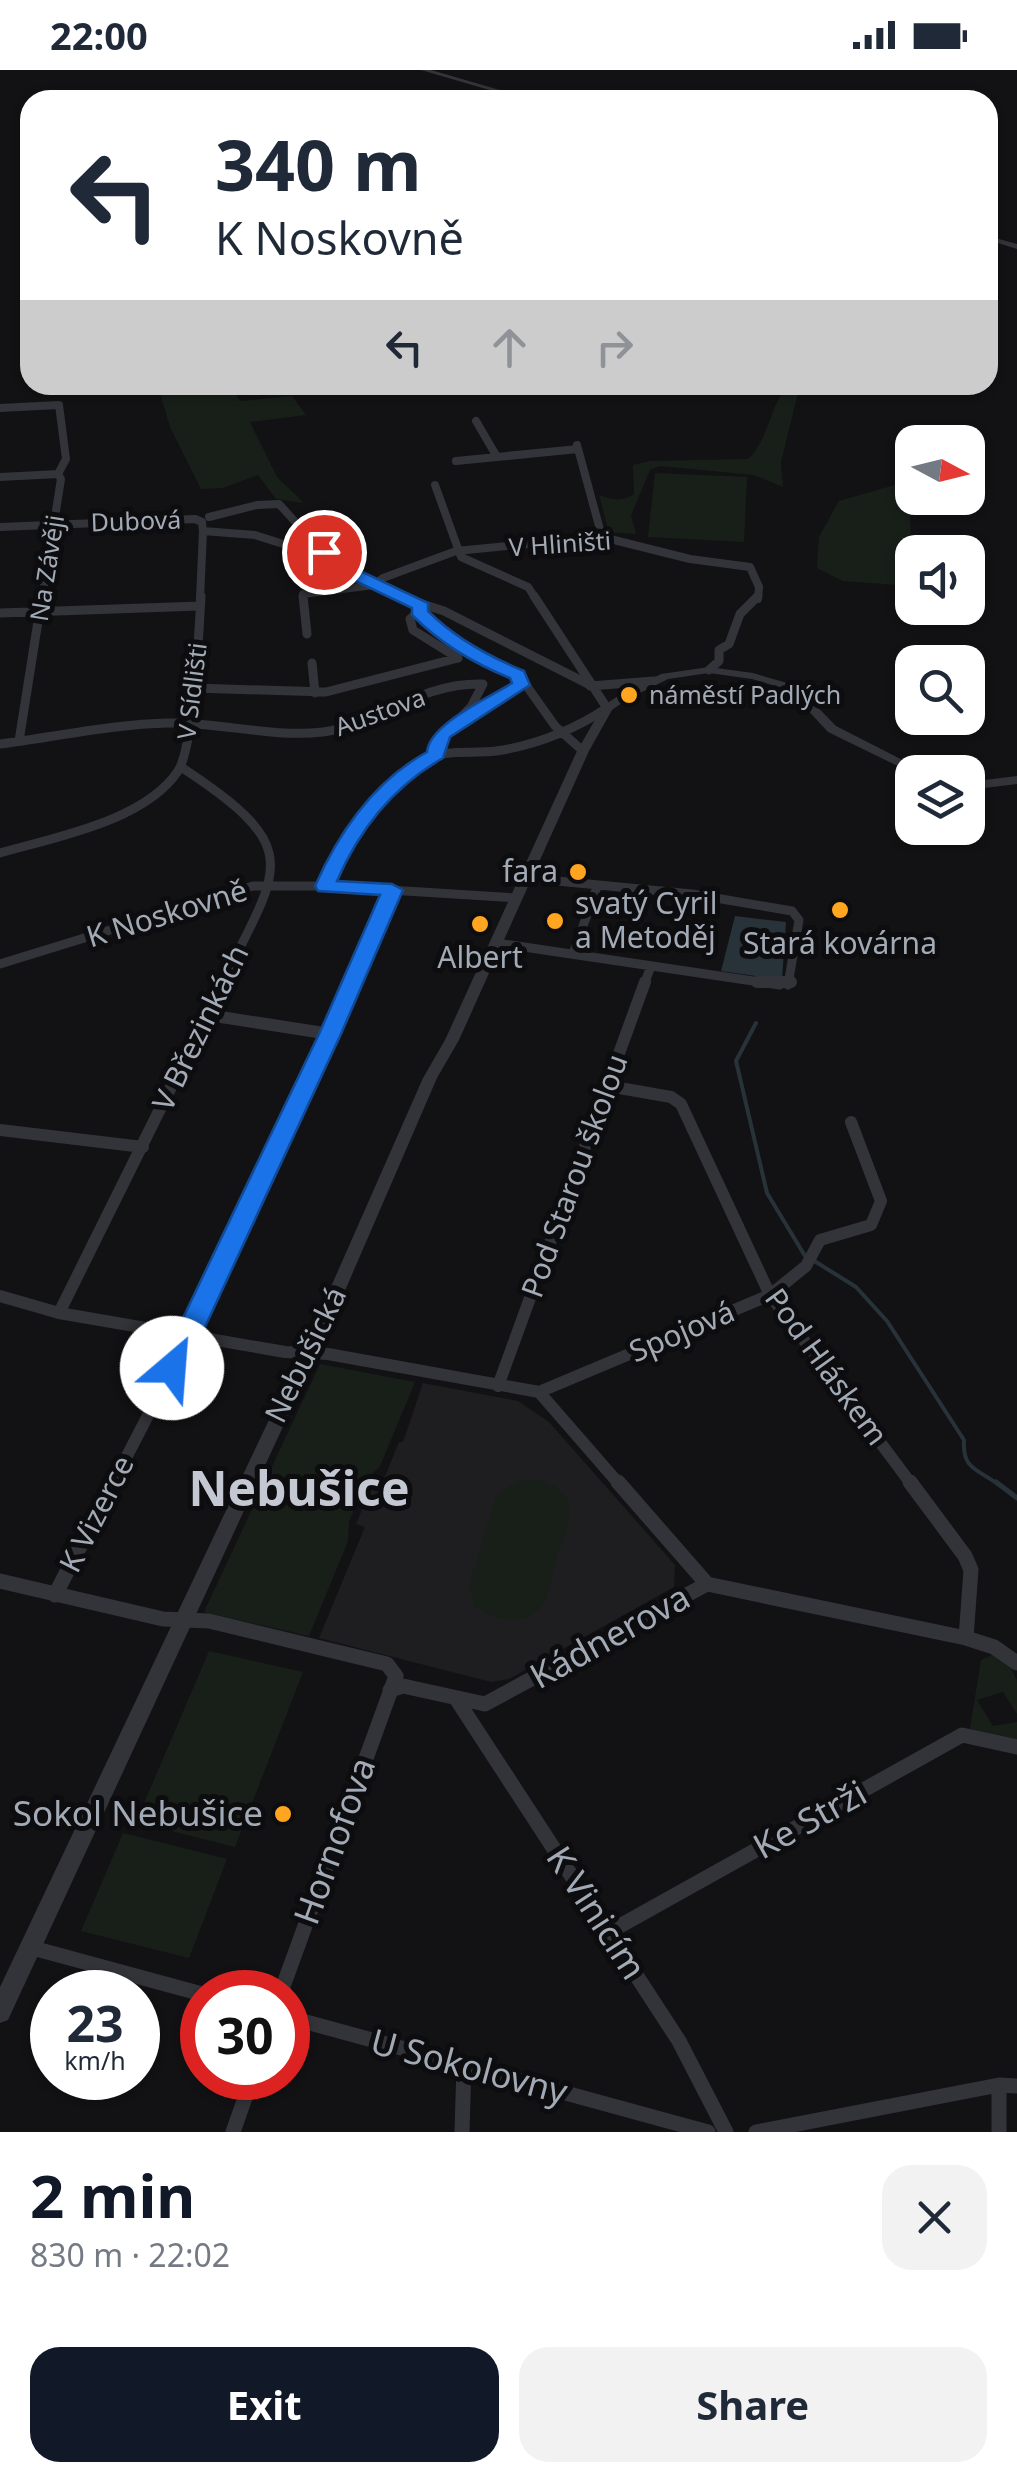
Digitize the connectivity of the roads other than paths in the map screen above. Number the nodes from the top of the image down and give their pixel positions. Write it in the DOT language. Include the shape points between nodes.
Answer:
graph roads {
  1 [pos="424,70"];
  2 [pos="495,90"];
  3 [pos="0,408"];
  4 [pos="476,420"];
  5 [pos="497,457"];
  6 [pos="456,461"];
  7 [pos="58,474"];
  8 [pos="0,477"];
  9 [pos="435,486"];
  10 [pos="209,517"];
  11 [pos="54,525"];
  12 [pos="0,527"];
  13 [pos="203,531"];
  14 [pos="602,537"];
  15 [pos="456,551"];
  16 [pos="328,558"];
  17 [pos="374,586"];
  18 [pos="200,606"];
  19 [pos="420,609"];
  20 [pos="39,611"];
  21 [pos="0,613"];
  22 [pos="307,634"];
  23 [pos="312,663"];
  24 [pos="709,670"];
  25 [pos="518,675"];
  26 [pos="654,680"];
  27 [pos="590,686"];
  28 [pos="194,688"];
  29 [pos="315,693"];
  30 [pos="607,708"];
  31 [pos="459,720"];
  32 [pos="190,723"];
  33 [pos="564,732"];
  34 [pos="19,742"];
  35 [pos="0,744"];
  36 [pos="583,751"];
  37 [pos="436,754"];
  38 [pos="895,760"];
  39 [pos="182,767"];
  40 [pos="1017,780"];
  41 [pos="985,784"];
  42 [pos="0,853"];
  43 [pos="526,878"];
  44 [pos="271,884"];
  45 [pos="325,886"];
  46 [pos="597,887"];
  47 [pos="392,890"];
  48 [pos="517,898"];
  49 [pos="497,943"];
  50 [pos="572,954"];
  51 [pos="0,964"];
  52 [pos="652,966"];
  53 [pos="208,1015"];
  54 [pos="330,1034"];
  55 [pos="608,1086"];
  56 [pos="851,1122"];
  57 [pos="0,1130"];
  58 [pos="144,1147"];
  59 [pos="770,1295"];
  60 [pos="2,1301"];
  61 [pos="59,1314"];
  62 [pos="189,1336"];
  63 [pos="307,1353"];
  64 [pos="498,1386"];
  65 [pos="539,1392"];
  66 [pos="0,1581"];
  67 [pos="707,1584"];
  68 [pos="55,1595"];
  69 [pos="182,1620"];
  70 [pos="966,1638"];
  71 [pos="1017,1663"];
  72 [pos="390,1690"];
  73 [pos="456,1700"];
  74 [pos="1017,1747"];
  75 [pos="609,1932"];
  76 [pos="29,1947"];
  77 [pos="289,1970"];
  78 [pos="180,1988"];
  79 [pos="0,2012"];
  80 [pos="310,2023"];
  81 [pos="464,2066"];
  82 [pos="1008,2086"];
  83 [pos="244,2100"];
  84 [pos="232,2132"];
  85 [pos="462,2132"];
  86 [pos="708,2132"];
  87 [pos="726,2132"];
  88 [pos="756,2132"];
  89 [pos="999,2132"];
  1 -- 2 [label="street"];
  3 -- 7 [label="street, Na Závěji" via="59,406 66,460"];
  4 -- 5 [label="street"];
  5 -- 6 [label="street"];
  5 -- 14 [label="street" via="578,446"];
  7 -- 8 [label="street"];
  7 -- 11 [label="street, Na Závěji"];
  9 -- 15 [label="street"];
  10 -- 16 [label="street" via="279,504"];
  11 -- 12 [label="street, Dubová"];
  11 -- 13 [label="street, Dubová" via="196,519"];
  11 -- 20 [label="street, Na Závěji"];
  13 -- 16 [label="street" via="255,534"];
  13 -- 18 [label="street, V Sídlišti"];
  14 -- 15 [label="street, V Hliništi"];
  14 -- 24 [label="street, V Hliništi" via="750,567 758,600 740,614"];
  15 -- 17 [label="street, V Hliništi"];
  15 -- 27 [label="street" via="528,587"];
  16 -- 17 [label="street"];
  17 -- 19 [label="street"];
  17 -- 22 [label="street" via="300,595"];
  18 -- 20 [label="street"];
  18 -- 28 [label="street, V Sídlišti"];
  19 -- 25 [label="street" via="467,649"];
  19 -- 27 [label="street" via="444,612"];
  19 -- 29 [label="street" via="410,619 413,630 458,658"];
  20 -- 21 [label="street"];
  20 -- 34 [label="street, Na Závěji"];
  23 -- 29 [label="street"];
  24 -- 26 [label="street"];
  24 -- 38 [label="street" via="793,688 832,729"];
  25 -- 31 [label="street" via="522,685"];
  25 -- 33 [label="street"];
  26 -- 27 [label="street"];
  26 -- 30 [label="street"];
  27 -- 30 [label="street"];
  28 -- 29 [label="street"];
  28 -- 32 [label="street, V Sídlišti"];
  30 -- 33 [label="street"];
  30 -- 36 [label="street"];
  31 -- 32 [label="street, Austova" via="483,684 456,683 324,732"];
  31 -- 37 [label="street, Austova" via="437,742"];
  32 -- 34 [label="street"];
  32 -- 39 [label="street, V Sídlišti"];
  33 -- 36 [label="street"];
  33 -- 37 [label="street" via="496,751"];
  34 -- 35 [label="street"];
  36 -- 43 [label="street, Nebušická"];
  37 -- 45 [label="street, Austova" via="364,815"];
  39 -- 42 [label="street, V Sídlišti" via="140,805"];
  39 -- 44 [label="street" via="257,819 272,859"];
  40 -- 41 [label="street"];
  43 -- 46 [label="street"];
  43 -- 48 [label="street, Nebušická"];
  44 -- 45 [label="street, K Noskovně"];
  44 -- 51 [label="street, K Noskovně"];
  44 -- 53 [label="street, V Březinkách"];
  45 -- 47 [label="street, K Noskovně"];
  46 -- 50 [label="street"];
  46 -- 52 [label="street" via="777,906 798,916 788,985"];
  47 -- 48 [label="street, K Noskovně"];
  47 -- 54 [label="street, K Vizerce"];
  48 -- 49 [label="street, Nebušická"];
  49 -- 50 [label="street"];
  49 -- 63 [label="street, Nebušická"];
  50 -- 52 [label="street"];
  52 -- 55 [label="street, Pod Starou školou"];
  53 -- 54 [label="street"];
  53 -- 58 [label="street, V Březinkách"];
  54 -- 62 [label="street, K Vizerce"];
  55 -- 59 [label="street, Pod Hláskem" via="681,1104"];
  55 -- 64 [label="street, Pod Starou školou"];
  56 -- 59 [label="street, Spojová" via="882,1201 871,1224 820,1240 806,1266"];
  57 -- 58 [label="street"];
  58 -- 61 [label="street, V Březinkách"];
  59 -- 65 [label="street, Spojová"];
  59 -- 70 [label="street, Pod Hláskem" via="965,1556 971,1570"];
  60 -- 61 [label="street"];
  61 -- 62 [label="street"];
  62 -- 63 [label="street"];
  62 -- 68 [label="street, K Vizerce"];
  63 -- 64 [label="street"];
  63 -- 69 [label="street, Nebušická"];
  64 -- 65 [label="street"];
  65 -- 67 [label="street, Kádnerova"];
  66 -- 68 [label="street"];
  67 -- 70 [label="street"];
  67 -- 73 [label="street, Kádnerova" via="490,1703"];
  68 -- 69 [label="street"];
  69 -- 72 [label="street" via="387,1664 396,1676"];
  69 -- 76 [label="street, Nebušická"];
  70 -- 71 [label="street"];
  72 -- 73 [label="street, Kádnerova" via="403,1686"];
  72 -- 77 [label="street, Hornofova"];
  73 -- 75 [label="street, K Vinicím"];
  74 -- 75 [label="street, Ke Strži" via="962,1735"];
  75 -- 87 [label="street, K Vinicím" via="679,2040"];
  76 -- 78 [label="street"];
  76 -- 79 [label="street, Nebušická"];
  80 -- 81 [label="street, U Sokolovny"];
  81 -- 85 [label="street"];
  81 -- 86 [label="street, U Sokolovny"];
  82 -- 88 [label="street"];
  82 -- 89 [label="street"];
  83 -- 84 [label="street"];
}
